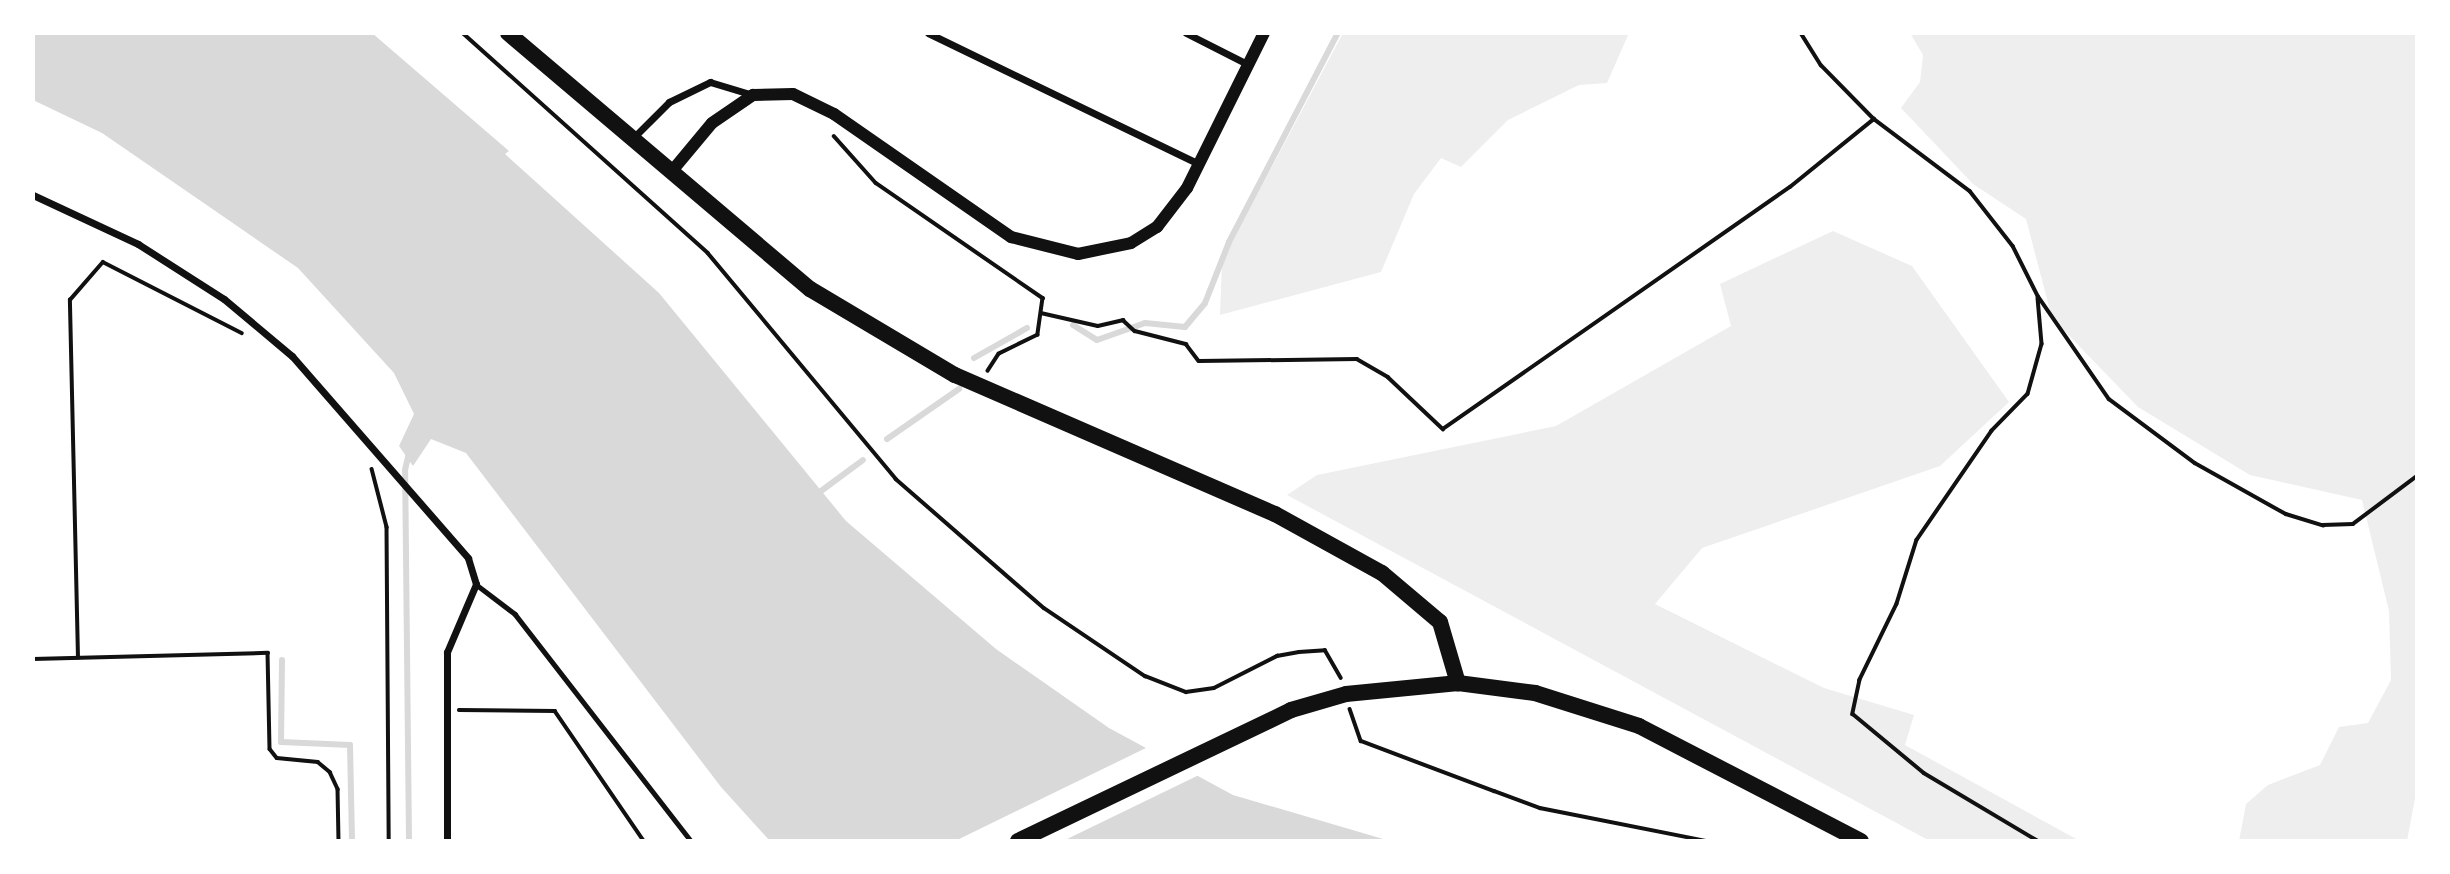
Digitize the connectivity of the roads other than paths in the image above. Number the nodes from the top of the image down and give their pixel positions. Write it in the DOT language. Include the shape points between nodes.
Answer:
graph roads {
  1 [pos="508,33"];
  2 [pos="928,33"];
  3 [pos="1186,33"];
  4 [pos="1265,33"];
  5 [pos="1249,65"];
  6 [pos="753,95"];
  7 [pos="633,138"];
  8 [pos="1199,164"];
  9 [pos="672,171"];
  10 [pos="33,195"];
  11 [pos="476,584"];
  12 [pos="1458,683"];
  13 [pos="447,841"];
  14 [pos="691,841"];
  15 [pos="1018,841"];
  16 [pos="1861,841"];
  1 -- 7 [label="main road"];
  2 -- 8 [label="street"];
  3 -- 5 [label="street"];
  4 -- 5 [label="street"];
  5 -- 8 [label="street"];
  6 -- 7 [label="street" via="710,82 669,102"];
  6 -- 8 [label="street" via="793,94 834,114 1012,237 1042,249 1078,254 1131,243 1157,227"];
  6 -- 9 [label="street" via="712,122"];
  7 -- 9 [label="main road"];
  9 -- 12 [label="main road" via="810,289 979,386 1266,509 1382,573 1440,622"];
  10 -- 11 [label="street" via="138,244 256,326 368,439 468,558"];
  11 -- 13 [label="street" via="447,652"];
  11 -- 14 [label="lane" via="515,614"];
  12 -- 15 [label="main road" via="1346,694 1291,710"];
  12 -- 16 [label="main road" via="1535,692 1639,726"];
}
